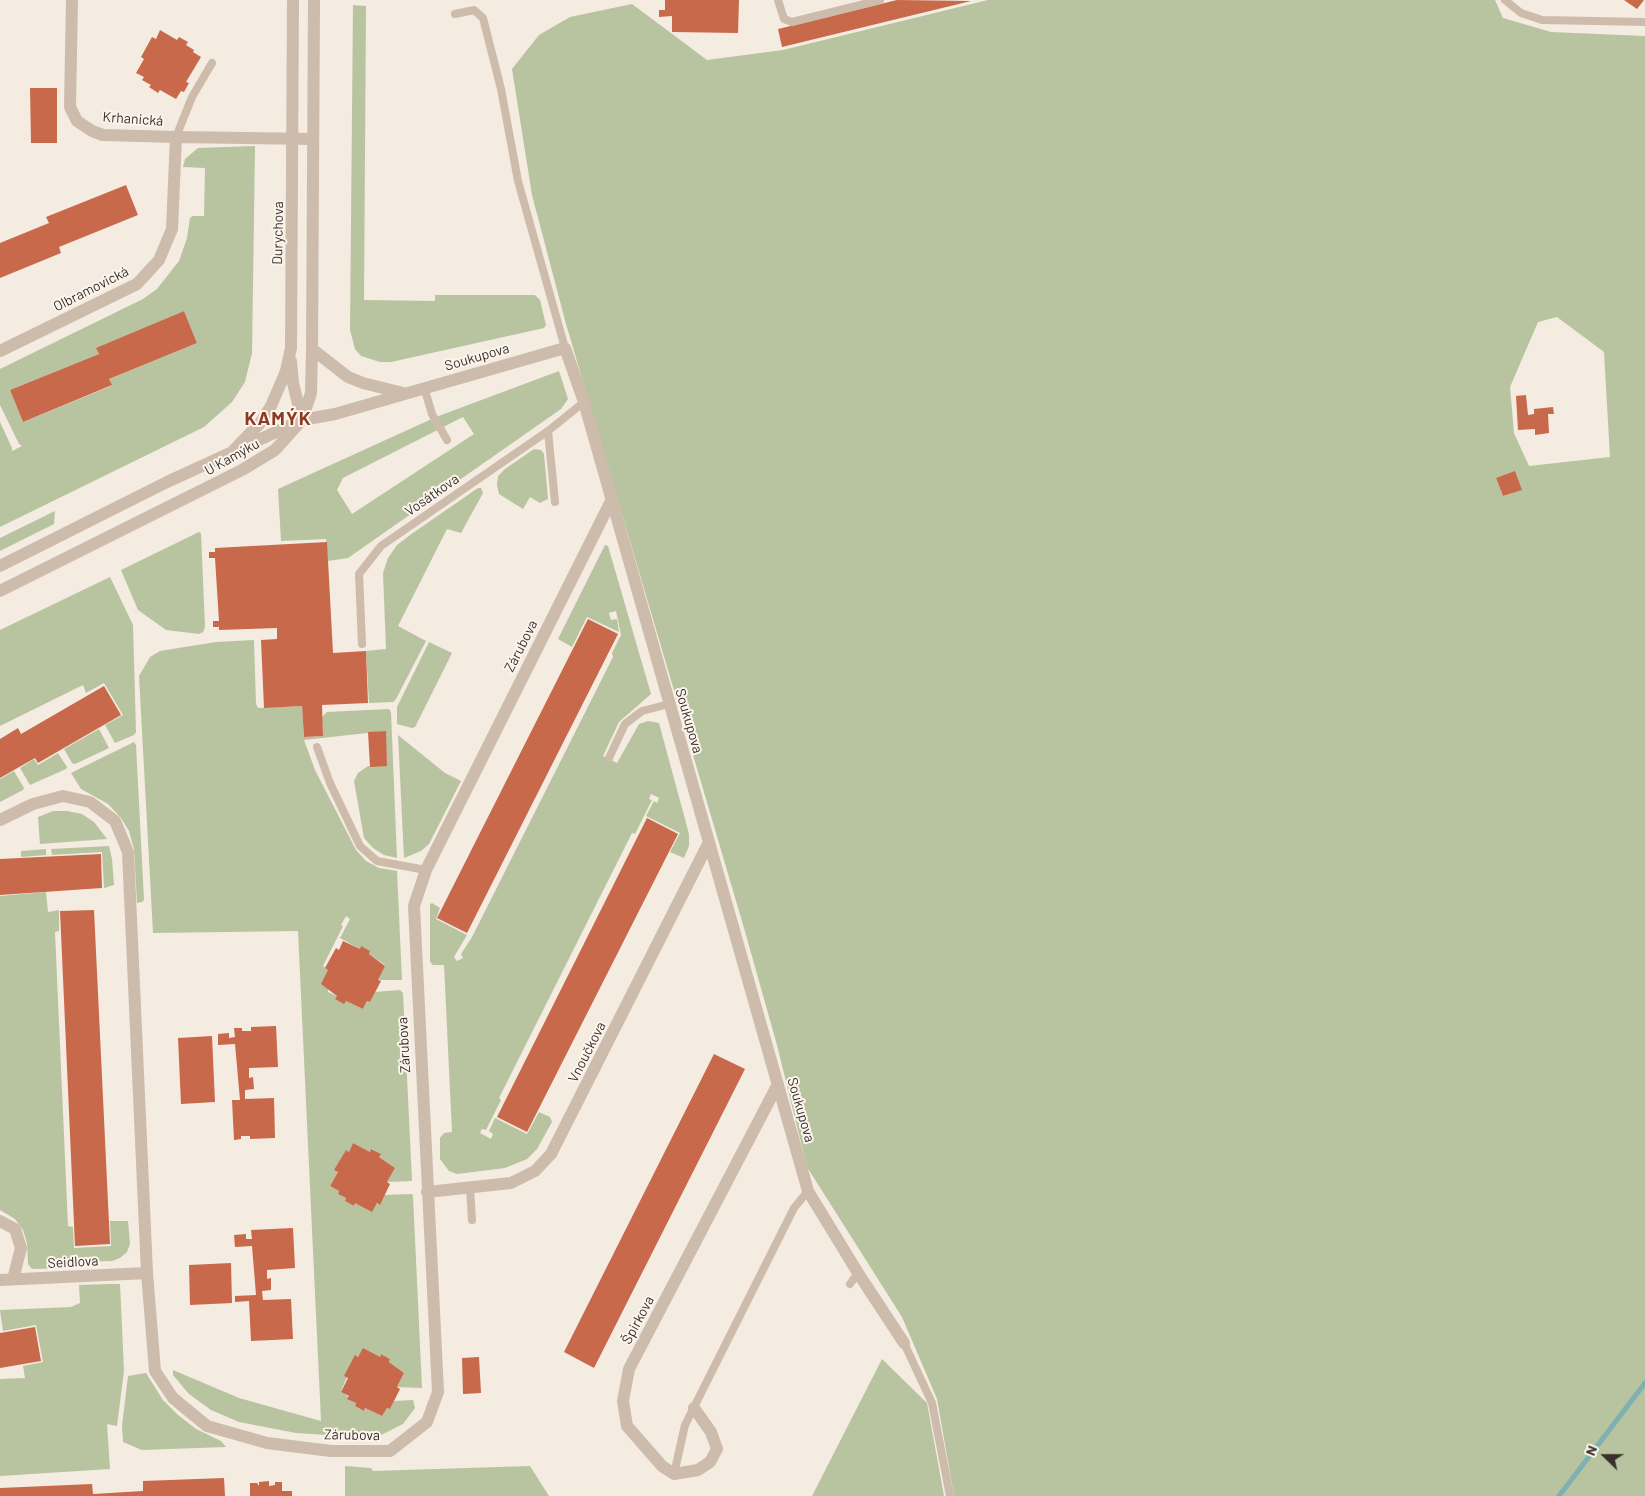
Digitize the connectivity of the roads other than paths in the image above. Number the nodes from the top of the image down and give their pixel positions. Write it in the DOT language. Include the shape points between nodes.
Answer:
graph roads {
  1 [pos="72,0"];
  2 [pos="293,0"];
  3 [pos="314,0"];
  4 [pos="778,0"];
  5 [pos="880,0"];
  6 [pos="1505,0"];
  7 [pos="455,14"];
  8 [pos="1645,22"];
  9 [pos="212,63"];
  10 [pos="176,138"];
  11 [pos="294,138"];
  12 [pos="313,138"];
  13 [pos="291,348"];
  14 [pos="566,348"];
  15 [pos="312,349"];
  16 [pos="0,351"];
  17 [pos="424,388"];
  18 [pos="403,393"];
  19 [pos="584,402"];
  20 [pos="302,420"];
  21 [pos="548,431"];
  22 [pos="447,440"];
  23 [pos="234,450"];
  24 [pos="554,502"];
  25 [pos="611,502"];
  26 [pos="0,566"];
  27 [pos="0,591"];
  28 [pos="362,644"];
  29 [pos="669,704"];
  30 [pos="317,747"];
  31 [pos="609,758"];
  32 [pos="0,820"];
  33 [pos="708,842"];
  34 [pos="426,870"];
  35 [pos="778,1084"];
  36 [pos="470,1188"];
  37 [pos="808,1191"];
  38 [pos="427,1192"];
  39 [pos="0,1220"];
  40 [pos="472,1220"];
  41 [pos="147,1273"];
  42 [pos="858,1273"];
  43 [pos="6,1279"];
  44 [pos="850,1284"];
  45 [pos="904,1344"];
  46 [pos="694,1408"];
  47 [pos="674,1474"];
  48 [pos="950,1496"];
  1 -- 10 [label="street, Krhanická" via="70,107 77,121 103,134"];
  2 -- 11 [label="street, Durychova"];
  3 -- 12 [label="street"];
  4 -- 5 [label="lane" via="784,19 792,22"];
  6 -- 8 [label="lane" via="1521,13 1542,20"];
  7 -- 14 [label="lane" via="474,10 483,18 501,89 518,181"];
  9 -- 10 [label="lane" via="192,97"];
  10 -- 11 [label="street, Krhanická"];
  10 -- 16 [label="street, Olbramovická" via="172,229 159,260 137,284"];
  11 -- 12 [label="street, Krhanická"];
  11 -- 13 [label="street, Durychova"];
  12 -- 15 [label="street"];
  13 -- 20 [label="street" via="293,383"];
  13 -- 23 [label="street, Durychova" via="283,380 271,406"];
  14 -- 17 [label="street, Soukupova"];
  14 -- 19 [label="street, Soukupova"];
  15 -- 18 [label="street" via="348,376"];
  15 -- 20 [label="street" via="311,393"];
  17 -- 18 [label="street, Soukupova"];
  17 -- 22 [label="lane" via="432,414"];
  18 -- 20 [label="street, Soukupova" via="335,414"];
  19 -- 21 [label="lane, Vosátkova"];
  19 -- 25 [label="street, Soukupova"];
  20 -- 23 [label="street, U Kamýku"];
  20 -- 27 [label="street, U Kamýku" via="275,450 242,470"];
  21 -- 24 [label="lane"];
  21 -- 28 [label="lane, Vosátkova" via="381,546 359,574"];
  23 -- 26 [label="street, U Kamýku"];
  25 -- 29 [label="street, Soukupova"];
  25 -- 34 [label="street, Zárubova"];
  29 -- 31 [label="lane" via="642,711 626,724"];
  29 -- 33 [label="street, Soukupova"];
  30 -- 34 [label="lane" via="360,846 377,861"];
  32 -- 41 [label="street, Zárubova" via="33,804 64,796 90,802 115,821 128,852"];
  33 -- 35 [label="street, Soukupova"];
  33 -- 36 [label="street, Vnoučkova" via="552,1154 535,1170 511,1183"];
  34 -- 38 [label="street, Zárubova" via="414,906"];
  35 -- 37 [label="street, Soukupova"];
  35 -- 47 [label="street, Špirkova" via="629,1369 623,1401 627,1426 662,1466"];
  36 -- 38 [label="street, Vnoučkova"];
  36 -- 40 [label="lane"];
  37 -- 42 [label="street, Soukupova"];
  37 -- 46 [label="lane" via="794,1208"];
  38 -- 41 [label="street, Zárubova" via="438,1392 427,1422 390,1451 331,1451 267,1443 207,1426 173,1398 155,1371"];
  39 -- 43 [label="street" via="15,1229 20,1248"];
  41 -- 43 [label="street, Seidlova"];
  42 -- 44 [label="lane"];
  42 -- 45 [label="street, Soukupova"];
  45 -- 48 [label="lane" via="932,1404"];
  46 -- 47 [label="lane" via="685,1425"];
  46 -- 47 [label="street" via="711,1432 717,1449 710,1462 698,1470"];
}
